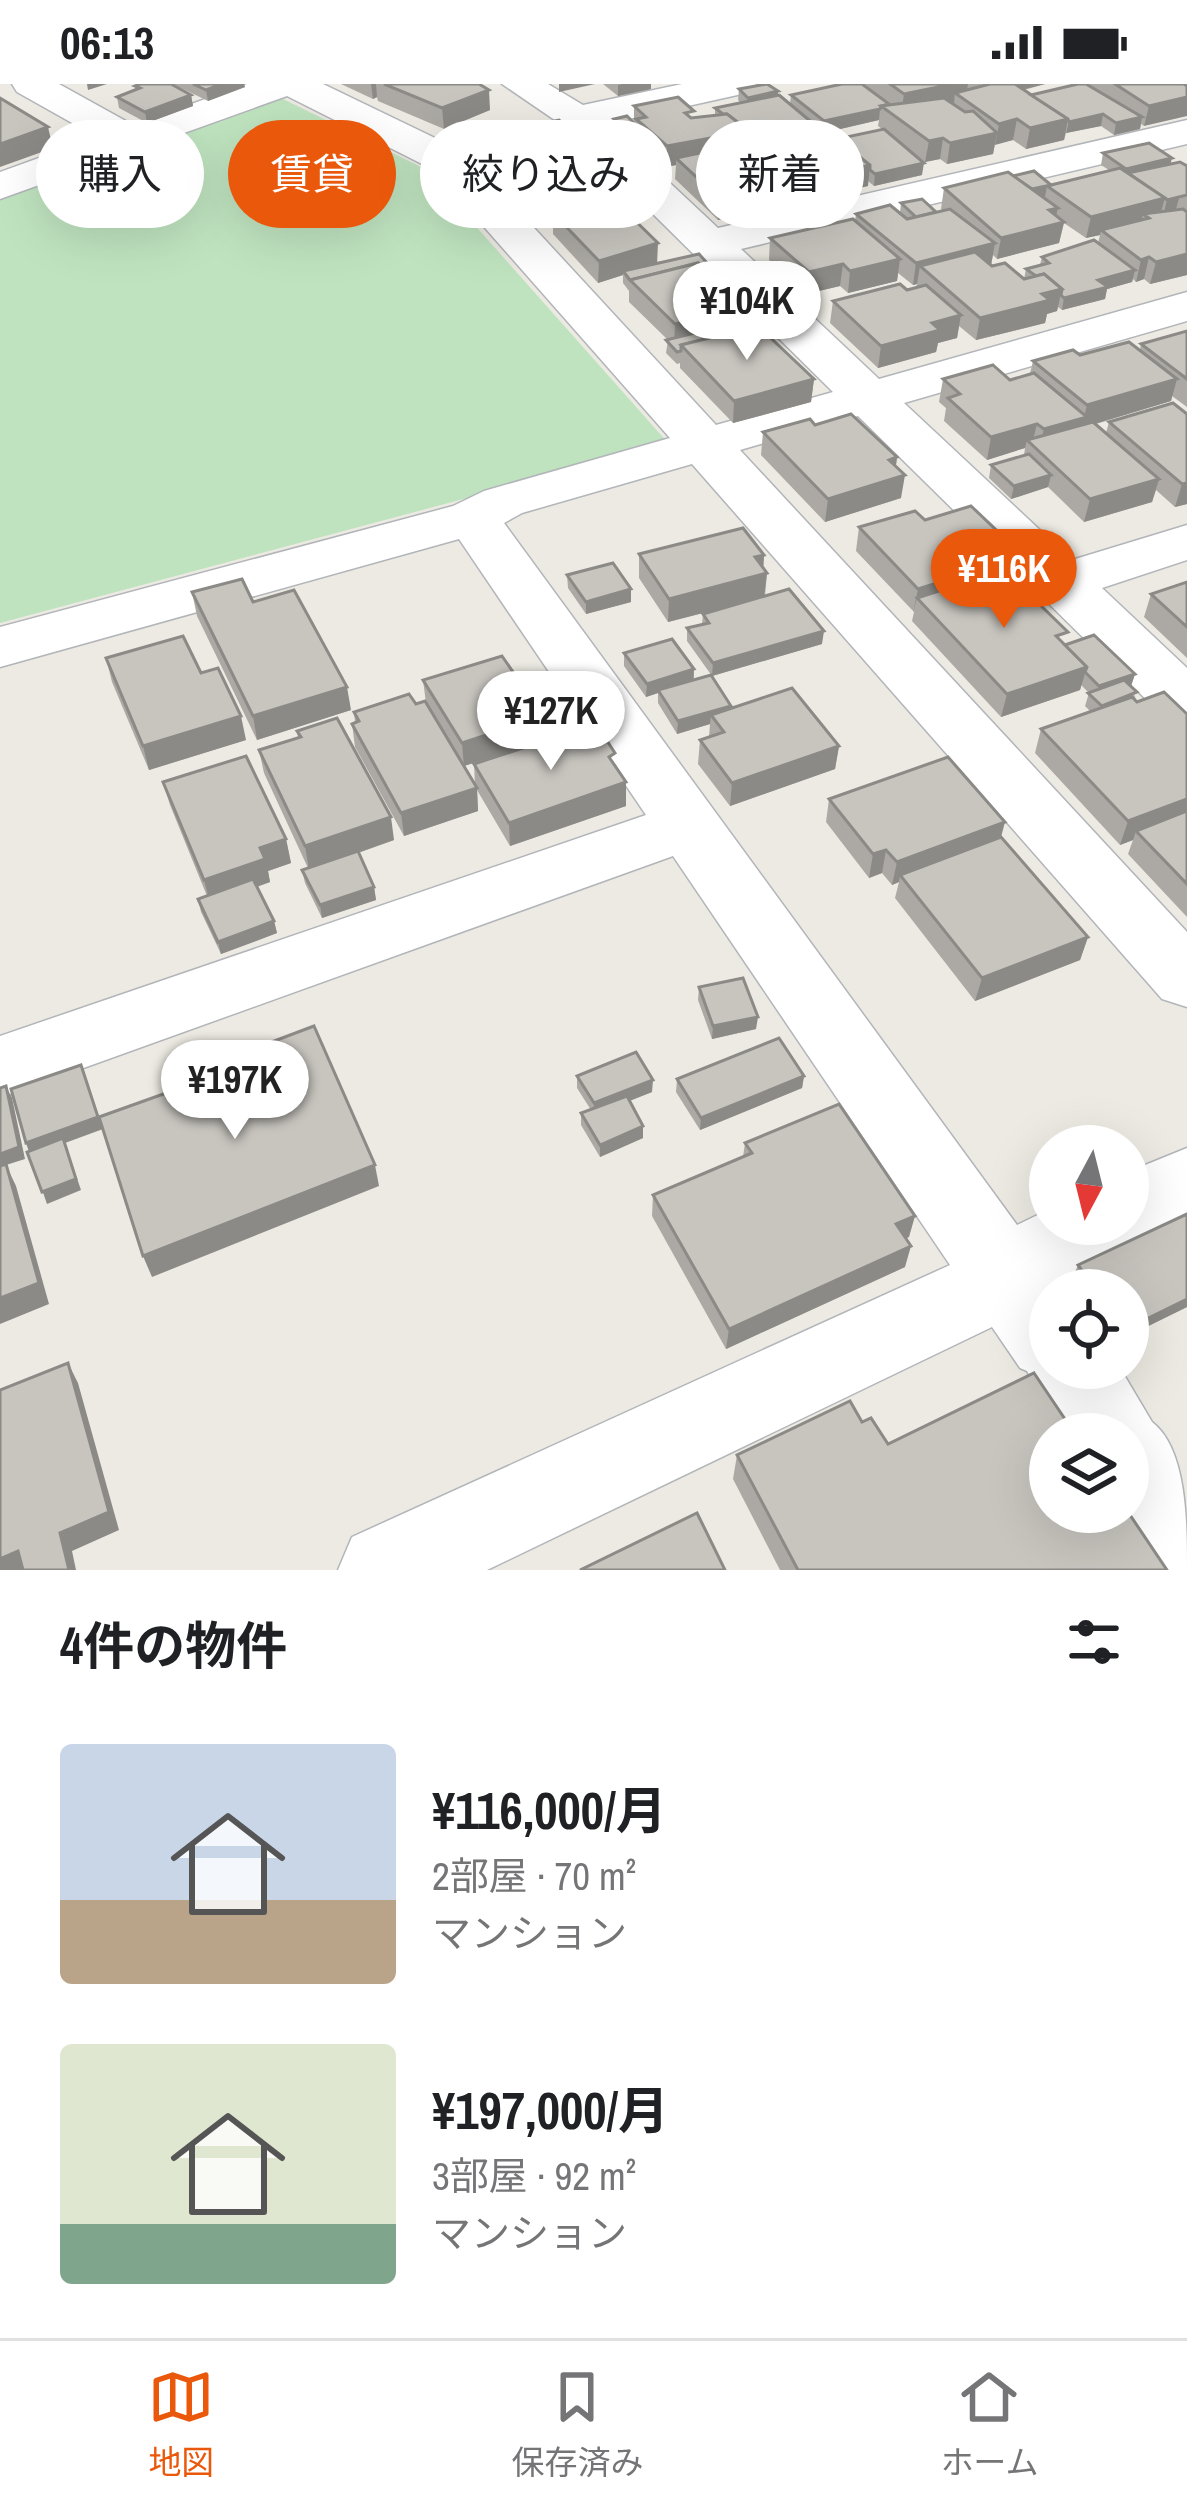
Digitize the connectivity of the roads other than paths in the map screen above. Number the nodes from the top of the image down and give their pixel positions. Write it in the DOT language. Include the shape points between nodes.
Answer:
graph roads {
  1 [pos="31,84"];
  2 [pos="284,84"];
  3 [pos="293,84"];
  4 [pos="520,84"];
  5 [pos="737,84"];
  6 [pos="577,118"];
  7 [pos="95,120"];
  8 [pos="189,120"];
  9 [pos="1187,132"];
  10 [pos="36,172"];
  11 [pos="0,186"];
  12 [pos="709,243"];
  13 [pos="1187,306"];
  14 [pos="868,395"];
  15 [pos="705,446"];
  16 [pos="472,518"];
  17 [pos="1187,542"];
  18 [pos="1062,582"];
  19 [pos="0,647"];
  20 [pos="1187,703"];
  21 [pos="689,825"];
  22 [pos="1187,979"];
  23 [pos="0,1067"];
  24 [pos="1187,1183"];
  25 [pos="1149,1200"];
  26 [pos="1077,1245"];
  27 [pos="1021,1297"];
  28 [pos="1149,1487"];
  29 [pos="1187,1544"];
  30 [pos="385,1570"];
  1 -- 7 [label="street"];
  2 -- 8 [label="street"];
  3 -- 15 [label="street" via="449,161"];
  4 -- 6 [label="street"];
  5 -- 6 [label="street"];
  6 -- 12 [label="street"];
  9 -- 12 [label="street"];
  10 -- 11 [label="street"];
  12 -- 14 [label="street"];
  13 -- 14 [label="street"];
  14 -- 15 [label="street"];
  14 -- 18 [label="street"];
  15 -- 16 [label="street" via="503,502"];
  15 -- 22 [label="street"];
  16 -- 19 [label="street"];
  16 -- 21 [label="street"];
  17 -- 18 [label="street"];
  18 -- 20 [label="street"];
  21 -- 23 [label="street"];
  21 -- 27 [label="street"];
  24 -- 25 [label="street"];
  26 -- 27 [label="street"];
  27 -- 30 [label="street"];
  28 -- 29 [label="street"];
}
